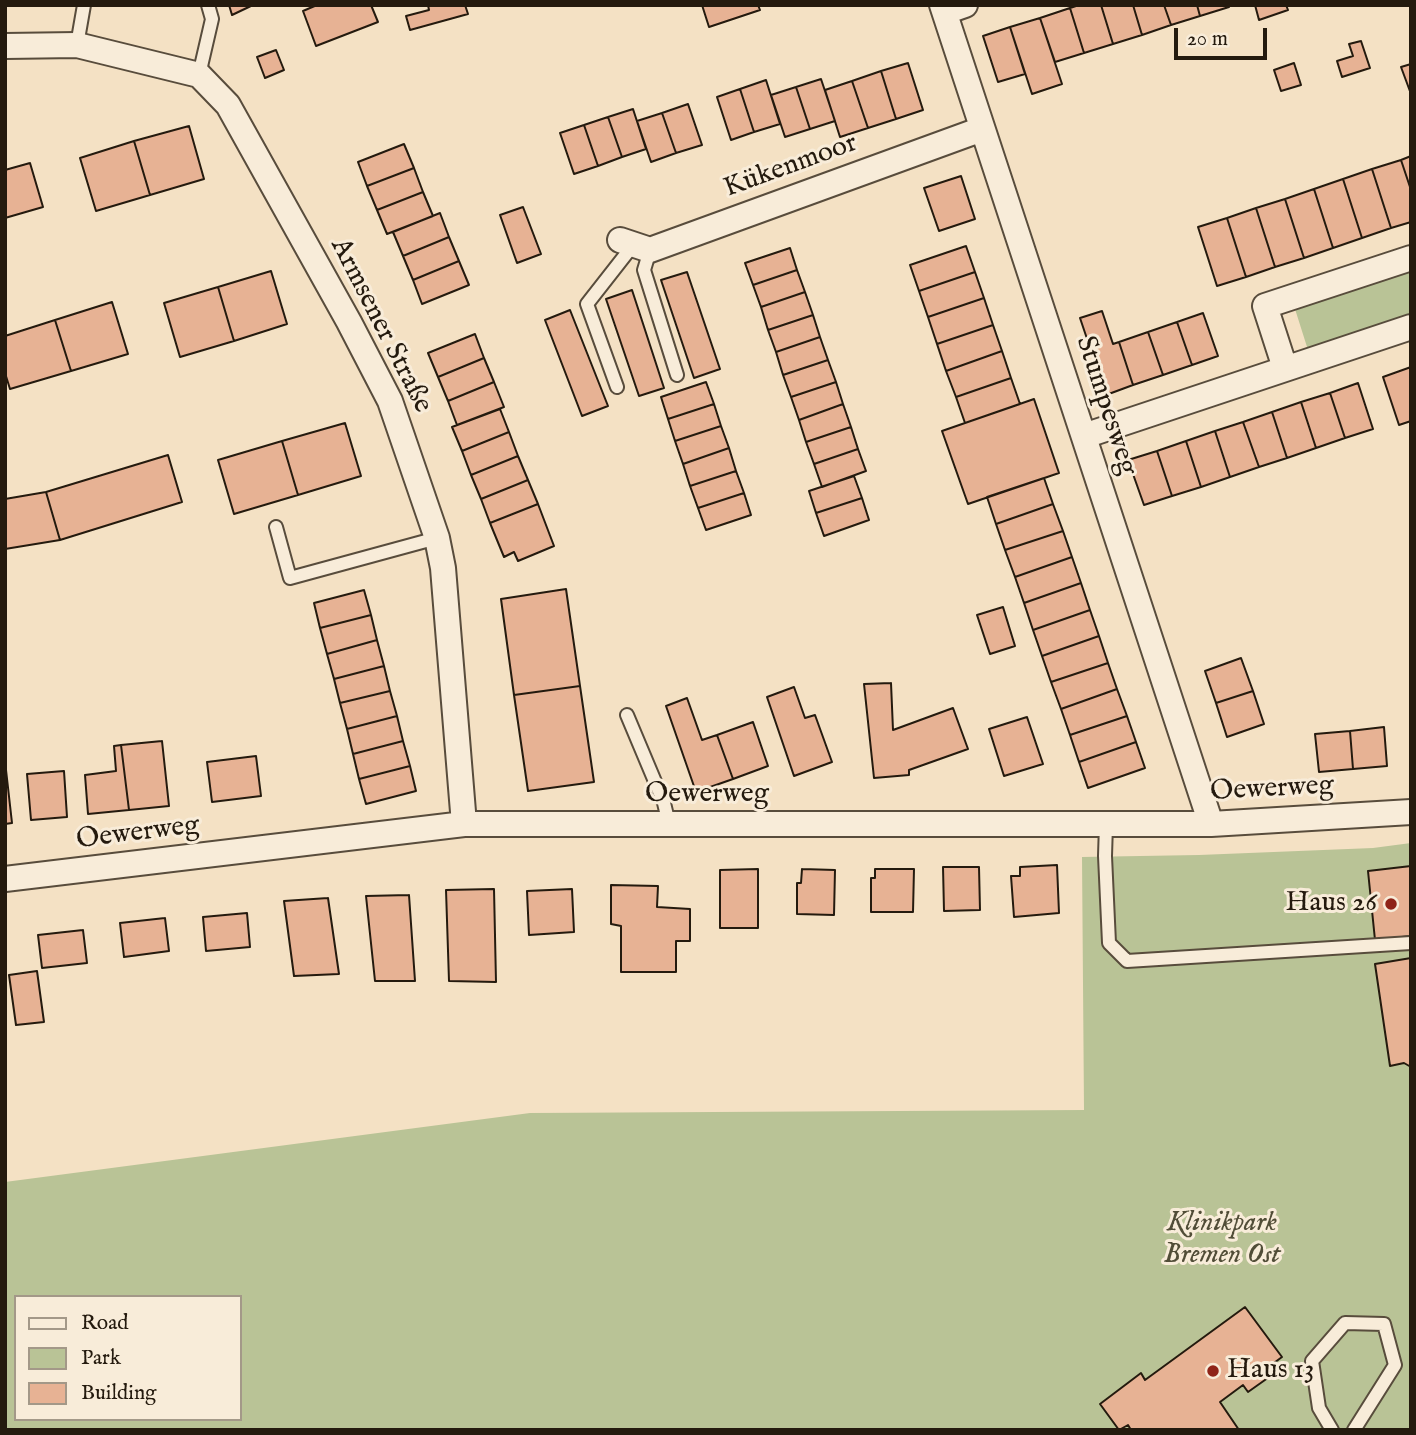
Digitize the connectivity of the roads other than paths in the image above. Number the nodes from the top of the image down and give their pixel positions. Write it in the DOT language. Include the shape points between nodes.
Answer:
graph roads {
  1 [pos="83,5"];
  2 [pos="208,5"];
  3 [pos="951,8"];
  4 [pos="77,45"];
  5 [pos="5,46"];
  6 [pos="199,75"];
  7 [pos="982,129"];
  8 [pos="635,245"];
  9 [pos="1411,258"];
  10 [pos="1411,327"];
  11 [pos="1285,368"];
  12 [pos="677,375"];
  13 [pos="617,387"];
  14 [pos="1084,436"];
  15 [pos="276,527"];
  16 [pos="437,538"];
  17 [pos="627,715"];
  18 [pos="1411,812"];
  19 [pos="464,824"];
  20 [pos="668,824"];
  21 [pos="1106,824"];
  22 [pos="1211,824"];
  23 [pos="5,879"];
  24 [pos="1411,943"];
  25 [pos="1332,1430"];
  26 [pos="1354,1430"];
  1 -- 4 [label="lane"];
  2 -- 6 [label="lane" via="212,19"];
  3 -- 7 [label="street, Stumpesweg"];
  4 -- 5 [label="street"];
  4 -- 6 [label="street"];
  6 -- 16 [label="street, Armsener Straße" via="228,105 390,401"];
  7 -- 8 [label="street, Kükenmoor"];
  7 -- 14 [label="street, Stumpesweg"];
  8 -- 12 [label="lane"];
  8 -- 13 [label="lane" via="587,304"];
  9 -- 11 [label="street" via="1265,306"];
  10 -- 11 [label="street"];
  11 -- 14 [label="street"];
  14 -- 22 [label="street, Stumpesweg"];
  15 -- 16 [label="lane" via="290,578"];
  16 -- 19 [label="street, Armsener Straße"];
  17 -- 20 [label="lane" via="664,803"];
  18 -- 22 [label="street, Oewerweg"];
  19 -- 20 [label="street, Oewerweg"];
  19 -- 23 [label="street, Oewerweg"];
  20 -- 21 [label="street, Oewerweg"];
  21 -- 22 [label="street, Oewerweg"];
  21 -- 24 [label="lane" via="1109,943 1127,961"];
  25 -- 26 [label="lane" via="1319,1408 1311,1361 1345,1323 1384,1324 1395,1365"];
}
